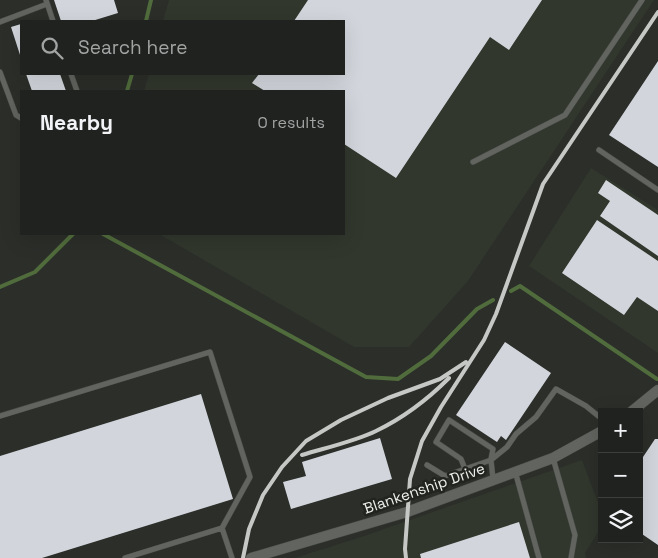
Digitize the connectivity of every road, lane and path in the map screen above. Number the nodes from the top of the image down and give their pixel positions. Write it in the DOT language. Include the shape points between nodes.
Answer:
graph roads {
  1 [pos="642,0"];
  2 [pos="46,2"];
  3 [pos="53,20"];
  4 [pos="0,22"];
  5 [pos="0,72"];
  6 [pos="71,75"];
  7 [pos="77,90"];
  8 [pos="20,118"];
  9 [pos="599,150"];
  10 [pos="473,162"];
  11 [pos="658,190"];
  12 [pos="658,390"];
  13 [pos="636,408"];
  14 [pos="0,416"];
  15 [pos="598,416"];
  16 [pos="598,432"];
  17 [pos="554,458"];
  18 [pos="491,460"];
  19 [pos="427,465"];
  20 [pos="465,469"];
  21 [pos="515,471"];
  22 [pos="493,479"];
  23 [pos="222,528"];
  24 [pos="125,558"];
  25 [pos="232,558"];
  26 [pos="251,558"];
  27 [pos="539,558"];
  28 [pos="571,558"];
  1 -- 10 [label="lane" via="565,116"];
  2 -- 3 [label="lane"];
  2 -- 4 [label="lane"];
  5 -- 8 [label="lane" via="16,116"];
  6 -- 7 [label="lane"];
  9 -- 11 [label="lane"];
  12 -- 13 [label="street"];
  14 -- 23 [label="lane" via="210,352 250,477"];
  15 -- 18 [label="lane" via="556,390 536,417"];
  16 -- 17 [label="street, Blankenship Drive"];
  17 -- 21 [label="street, Blankenship Drive"];
  17 -- 28 [label="lane" via="575,535"];
  18 -- 20 [label="lane"];
  18 -- 20 [label="lane" via="493,449 449,420 436,442 461,459"];
  18 -- 22 [label="lane"];
  19 -- 20 [label="lane" via="445,476"];
  21 -- 22 [label="street, Blankenship Drive"];
  21 -- 27 [label="lane"];
  22 -- 26 [label="street, Blankenship Drive" via="407,512"];
  23 -- 24 [label="lane"];
  23 -- 25 [label="lane"];
}
